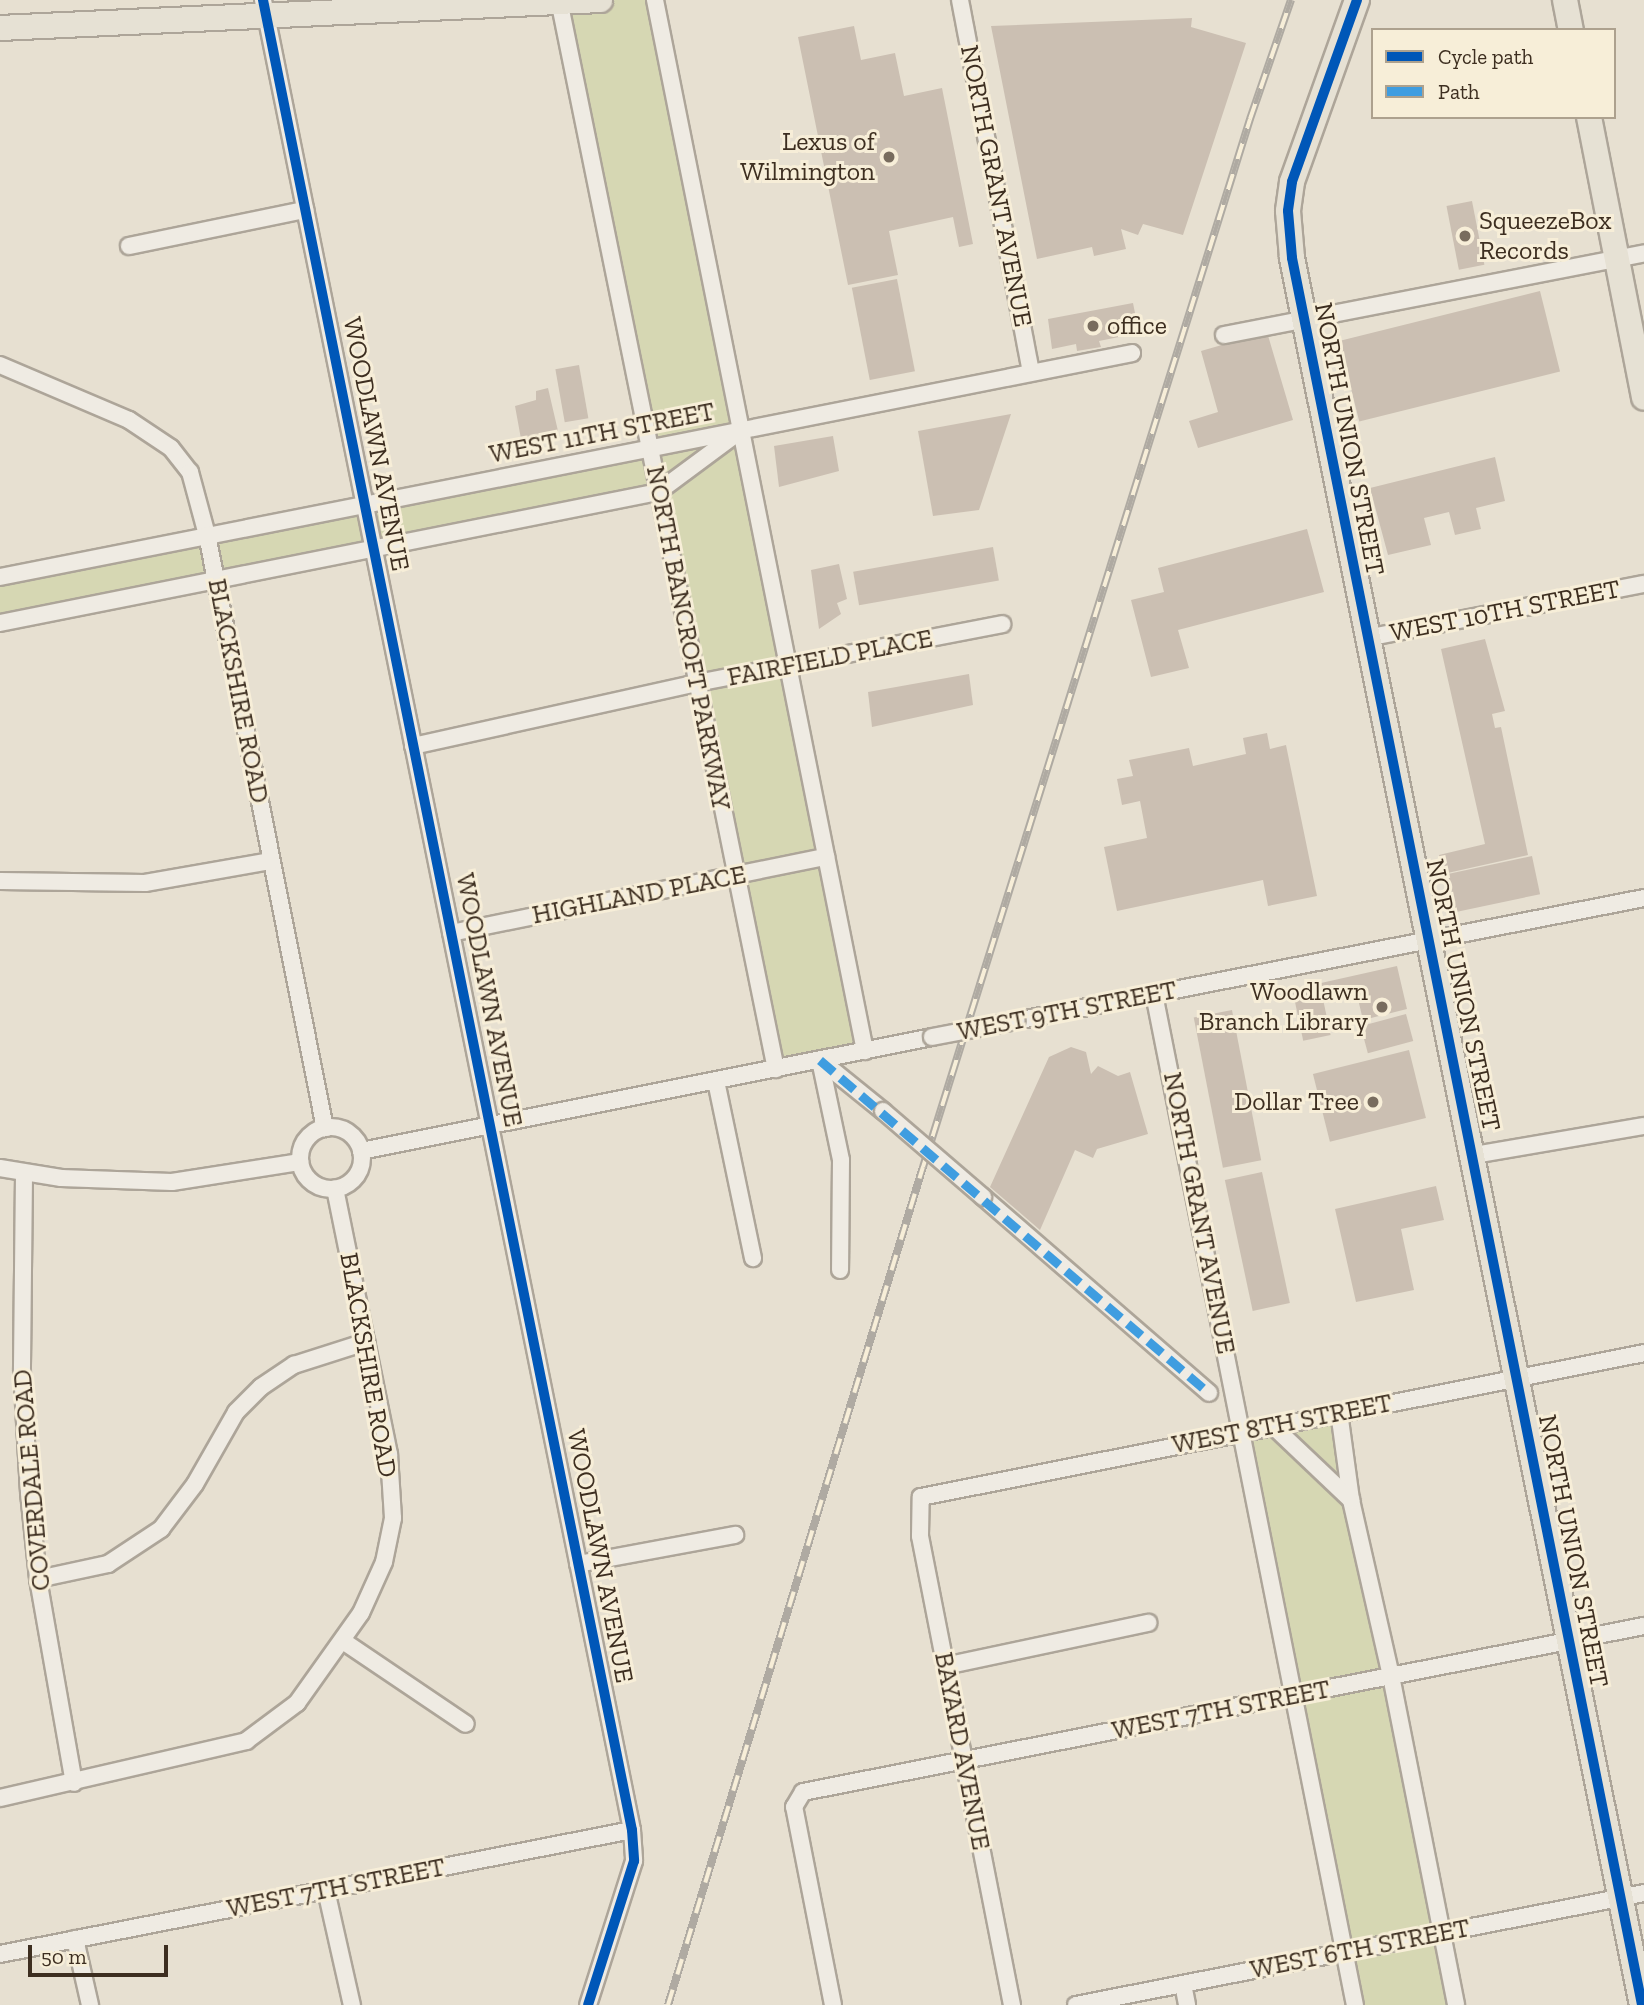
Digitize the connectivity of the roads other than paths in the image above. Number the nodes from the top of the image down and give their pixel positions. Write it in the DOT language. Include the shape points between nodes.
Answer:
graph roads {
  1 [pos="600,0"];
  2 [pos="655,0"];
  3 [pos="960,0"];
  4 [pos="1357,0"];
  5 [pos="1565,0"];
  6 [pos="559,2"];
  7 [pos="265,8"];
  8 [pos="0,27"];
  9 [pos="1571,28"];
  10 [pos="1589,119"];
  11 [pos="305,210"];
  12 [pos="129,246"];
  13 [pos="1644,253"];
  14 [pos="1616,258"];
  15 [pos="1301,320"];
  16 [pos="1224,335"];
  17 [pos="1132,354"];
  18 [pos="0,365"];
  19 [pos="1031,371"];
  20 [pos="1644,398"];
  21 [pos="741,430"];
  22 [pos="649,445"];
  23 [pos="658,492"];
  24 [pos="364,502"];
  25 [pos="208,535"];
  26 [pos="374,550"];
  27 [pos="0,577"];
  28 [pos="216,580"];
  29 [pos="1644,584"];
  30 [pos="0,623"];
  31 [pos="1002,624"];
  32 [pos="1366,638"];
  33 [pos="788,667"];
  34 [pos="697,683"];
  35 [pos="413,746"];
  36 [pos="826,857"];
  37 [pos="271,861"];
  38 [pos="736,876"];
  39 [pos="0,881"];
  40 [pos="1644,898"];
  41 [pos="451,933"];
  42 [pos="1427,941"];
  43 [pos="1154,994"];
  44 [pos="865,1051"];
  45 [pos="820,1060"];
  46 [pos="776,1069"];
  47 [pos="716,1081"];
  48 [pos="1644,1126"];
  49 [pos="490,1127"];
  50 [pos="325,1128"];
  51 [pos="361,1151"];
  52 [pos="1474,1155"];
  53 [pos="300,1162"];
  54 [pos="0,1168"];
  55 [pos="24,1175"];
  56 [pos="335,1188"];
  57 [pos="753,1258"];
  58 [pos="839,1270"];
  59 [pos="366,1342"];
  60 [pos="1644,1353"];
  61 [pos="1515,1378"];
  62 [pos="1209,1393"];
  63 [pos="1339,1412"];
  64 [pos="1273,1426"];
  65 [pos="1243,1431"];
  66 [pos="921,1497"];
  67 [pos="1351,1500"];
  68 [pos="735,1535"];
  69 [pos="578,1564"];
  70 [pos="38,1579"];
  71 [pos="1148,1623"];
  72 [pos="1644,1626"];
  73 [pos="1568,1641"];
  74 [pos="343,1642"];
  75 [pos="945,1666"];
  76 [pos="1391,1676"];
  77 [pos="1297,1695"];
  78 [pos="466,1724"];
  79 [pos="964,1760"];
  80 [pos="74,1783"];
  81 [pos="0,1798"];
  82 [pos="632,1830"];
  83 [pos="326,1890"];
  84 [pos="1632,1896"];
  85 [pos="1442,1933"];
  86 [pos="75,1939"];
  87 [pos="1344,1952"];
  88 [pos="0,1954"];
  89 [pos="1183,1984"];
  90 [pos="90,2005"];
  91 [pos="352,2005"];
  92 [pos="588,2005"];
  93 [pos="833,2005"];
  94 [pos="1012,2005"];
  95 [pos="1076,2005"];
  96 [pos="1187,2005"];
  97 [pos="1355,2005"];
  98 [pos="1456,2005"];
  99 [pos="1642,2005"];
  1 -- 6 [label="main road"];
  2 -- 21 [label="street"];
  3 -- 19 [label="street, NORTH GRANT AVENUE"];
  4 -- 15 [label="main road, NORTH UNION STREET" via="1289,196 1289,235"];
  5 -- 9 [label="main road"];
  6 -- 7 [label="main road"];
  6 -- 22 [label="street, NORTH BANCROFT PARKWAY"];
  7 -- 8 [label="main road"];
  7 -- 11 [label="street, WOODLAWN AVENUE"];
  10 -- 14 [label="main road"];
  11 -- 12 [label="street"];
  11 -- 24 [label="street, WOODLAWN AVENUE"];
  13 -- 14 [label="street"];
  14 -- 15 [label="street"];
  14 -- 20 [label="main road"];
  15 -- 16 [label="street"];
  15 -- 32 [label="main road, NORTH UNION STREET"];
  17 -- 19 [label="street, WEST 11TH STREET"];
  18 -- 25 [label="street, BLACKSHIRE ROAD" via="129,420 171,448 190,472"];
  19 -- 21 [label="street, WEST 11TH STREET"];
  21 -- 22 [label="street, WEST 11TH STREET"];
  21 -- 23 [label="street, WEST 11TH STREET"];
  21 -- 33 [label="street"];
  22 -- 23 [label="street, NORTH BANCROFT PARKWAY"];
  22 -- 24 [label="street, WEST 11TH STREET"];
  23 -- 26 [label="street, WEST 11TH STREET"];
  23 -- 34 [label="street, NORTH BANCROFT PARKWAY"];
  24 -- 25 [label="street, WEST 11TH STREET"];
  24 -- 26 [label="street, WOODLAWN AVENUE"];
  25 -- 27 [label="street, WEST 11TH STREET"];
  25 -- 28 [label="street, BLACKSHIRE ROAD"];
  26 -- 28 [label="street, WEST 11TH STREET"];
  26 -- 35 [label="street, WOODLAWN AVENUE"];
  28 -- 30 [label="street, WEST 11TH STREET"];
  28 -- 37 [label="street, BLACKSHIRE ROAD"];
  29 -- 32 [label="street, WEST 10TH STREET"];
  31 -- 33 [label="street, FAIRFIELD PLACE"];
  32 -- 42 [label="main road, NORTH UNION STREET"];
  33 -- 34 [label="street, FAIRFIELD PLACE"];
  33 -- 36 [label="street"];
  34 -- 35 [label="street, FAIRFIELD PLACE"];
  34 -- 38 [label="street, NORTH BANCROFT PARKWAY"];
  35 -- 41 [label="street, WOODLAWN AVENUE"];
  36 -- 38 [label="street, HIGHLAND PLACE"];
  36 -- 44 [label="street"];
  37 -- 39 [label="street" via="145,883"];
  37 -- 50 [label="street, BLACKSHIRE ROAD"];
  38 -- 41 [label="street, HIGHLAND PLACE"];
  38 -- 46 [label="street, NORTH BANCROFT PARKWAY"];
  40 -- 42 [label="street, WEST 9TH STREET"];
  41 -- 49 [label="street, WOODLAWN AVENUE"];
  42 -- 43 [label="street, WEST 9TH STREET"];
  42 -- 52 [label="main road, NORTH UNION STREET"];
  43 -- 44 [label="street, WEST 9TH STREET, bridge"];
  43 -- 65 [label="street, NORTH GRANT AVENUE"];
  44 -- 45 [label="street, WEST 9TH STREET"];
  45 -- 46 [label="street, WEST 9TH STREET"];
  45 -- 58 [label="street" via="841,1160"];
  45 -- 62 [label="street, bridge"];
  46 -- 47 [label="street, WEST 9TH STREET"];
  47 -- 49 [label="street, WEST 9TH STREET"];
  47 -- 57 [label="street"];
  48 -- 52 [label="street"];
  49 -- 51 [label="street, WEST 9TH STREET"];
  49 -- 69 [label="street, WOODLAWN AVENUE"];
  50 -- 51 [label="street" via="349,1133"];
  50 -- 53 [label="street" via="307,1138"];
  51 -- 56 [label="street" via="356,1176"];
  52 -- 61 [label="main road, NORTH UNION STREET"];
  53 -- 55 [label="street" via="172,1182"];
  53 -- 56 [label="street" via="311,1181"];
  54 -- 55 [label="street"];
  55 -- 70 [label="street, COVERDALE ROAD" via="22,1371"];
  56 -- 59 [label="street, BLACKSHIRE ROAD"];
  59 -- 70 [label="street" via="294,1366 261,1387 236,1412 195,1484 161,1530 108,1564"];
  59 -- 74 [label="street, BLACKSHIRE ROAD" via="389,1454 393,1518 384,1562"];
  60 -- 61 [label="street, WEST 8TH STREET"];
  61 -- 63 [label="street, WEST 8TH STREET"];
  61 -- 73 [label="main road, NORTH UNION STREET"];
  63 -- 64 [label="street, WEST 8TH STREET"];
  63 -- 67 [label="street"];
  64 -- 65 [label="street, WEST 8TH STREET"];
  64 -- 67 [label="street"];
  65 -- 66 [label="street, WEST 8TH STREET"];
  65 -- 77 [label="street, NORTH GRANT AVENUE"];
  66 -- 75 [label="street, BAYARD AVENUE" via="919,1536"];
  67 -- 76 [label="street"];
  68 -- 69 [label="street"];
  69 -- 82 [label="street, WOODLAWN AVENUE"];
  70 -- 80 [label="street, COVERDALE ROAD"];
  71 -- 75 [label="street"];
  72 -- 73 [label="street, WEST 7TH STREET"];
  73 -- 76 [label="street, WEST 7TH STREET"];
  73 -- 84 [label="main road, NORTH UNION STREET"];
  74 -- 78 [label="street"];
  74 -- 80 [label="street, BLACKSHIRE ROAD" via="297,1703 246,1741"];
  75 -- 79 [label="street, BAYARD AVENUE"];
  76 -- 77 [label="street, WEST 7TH STREET"];
  76 -- 85 [label="street"];
  77 -- 79 [label="street, WEST 7TH STREET"];
  77 -- 87 [label="street, NORTH GRANT AVENUE"];
  79 -- 93 [label="street, WEST 7TH STREET" via="798,1795 794,1807"];
  79 -- 94 [label="street, BAYARD AVENUE"];
  80 -- 81 [label="street, BLACKSHIRE ROAD"];
  82 -- 83 [label="street, WEST 7TH STREET"];
  82 -- 92 [label="street, WOODLAWN AVENUE" via="634,1861"];
  83 -- 86 [label="street, WEST 7TH STREET"];
  83 -- 91 [label="street"];
  84 -- 85 [label="street, WEST 6TH STREET"];
  84 -- 99 [label="main road, NORTH UNION STREET"];
  85 -- 87 [label="street, WEST 6TH STREET"];
  85 -- 98 [label="street"];
  86 -- 88 [label="street, WEST 7TH STREET"];
  86 -- 90 [label="street"];
  87 -- 89 [label="street, WEST 6TH STREET"];
  87 -- 97 [label="street, NORTH GRANT AVENUE"];
  89 -- 95 [label="street, WEST 6TH STREET"];
  89 -- 96 [label="street"];
}
